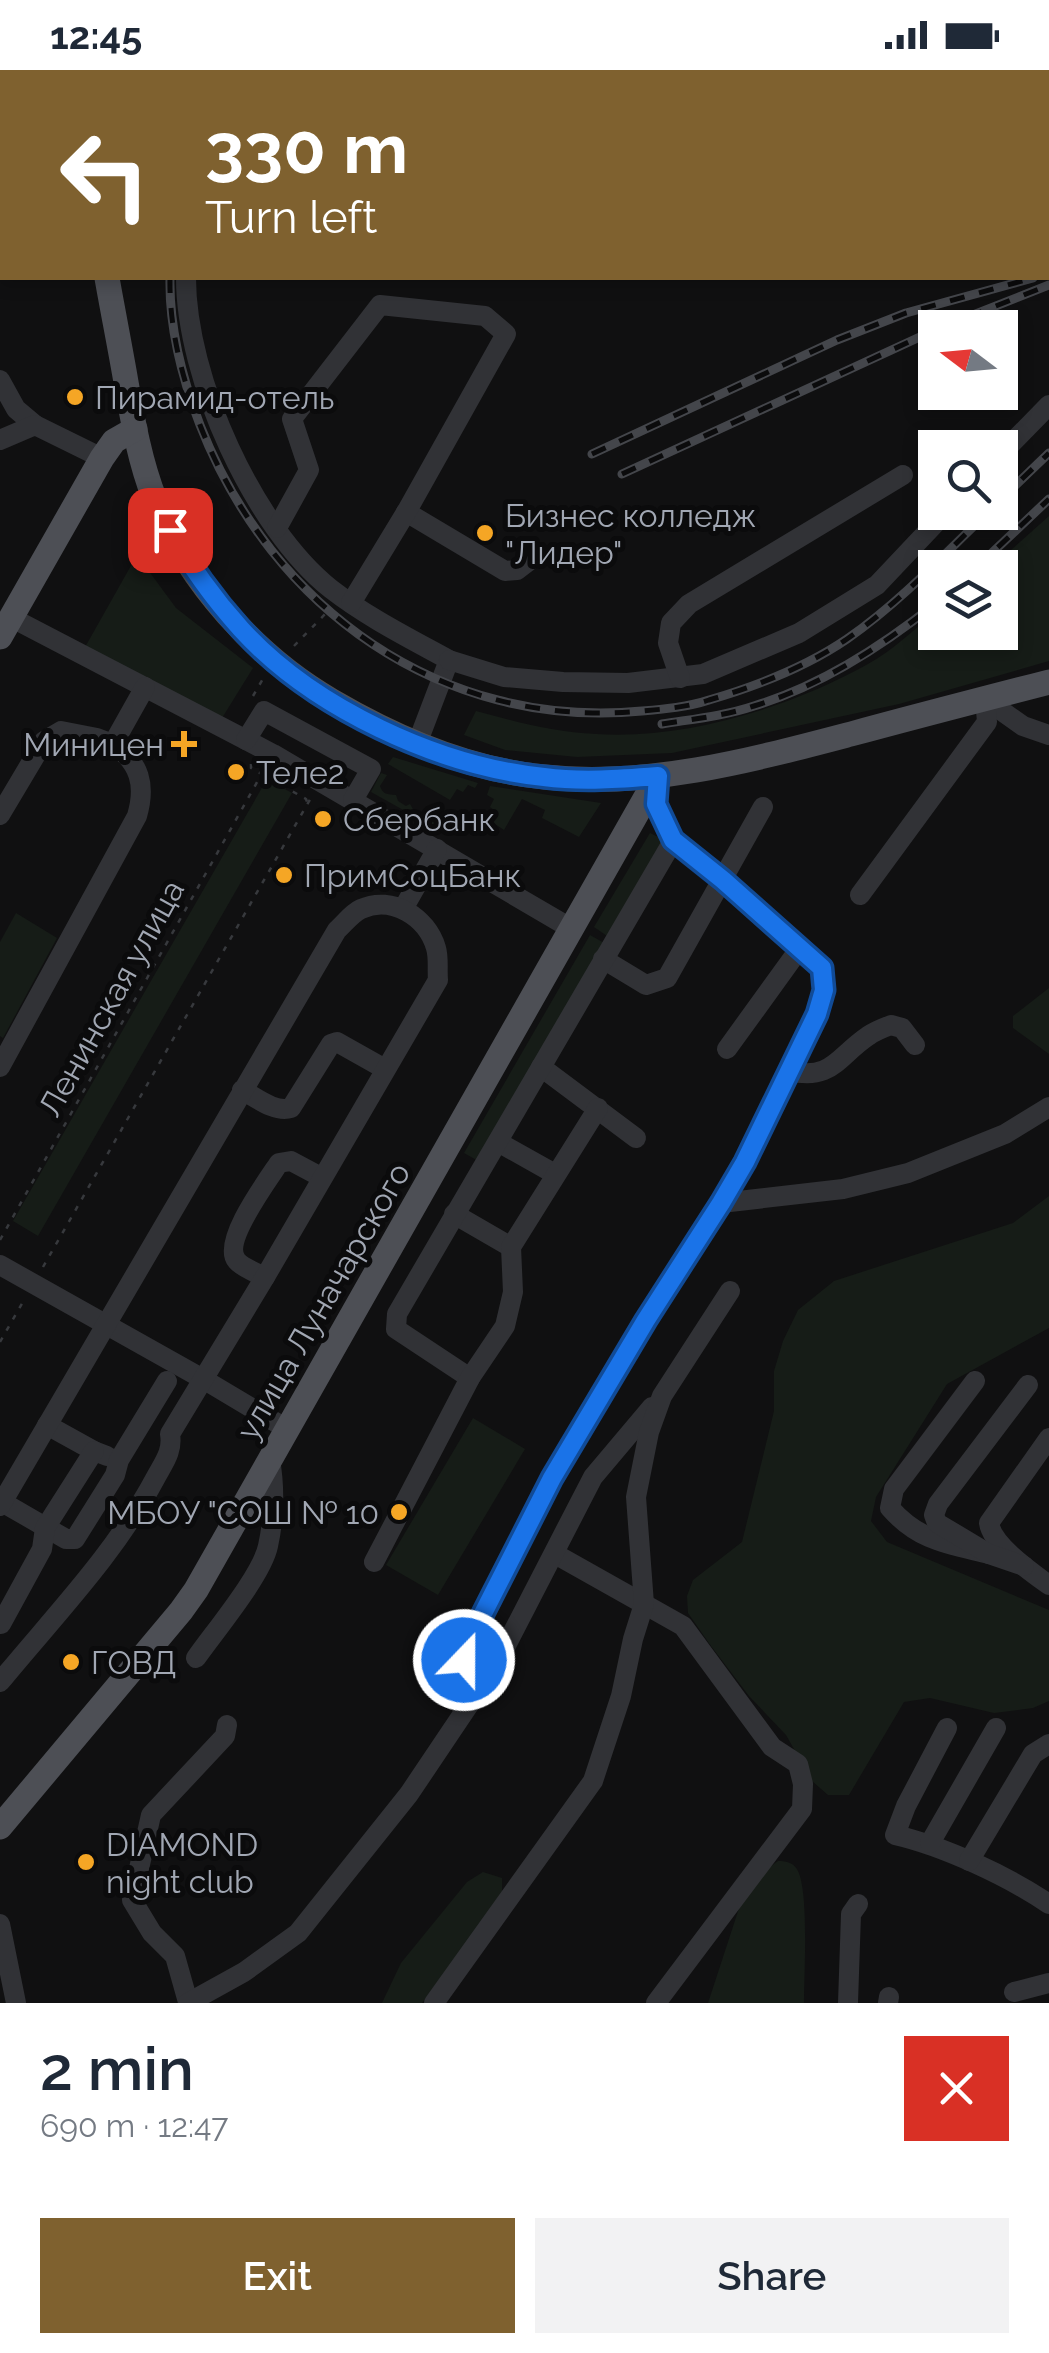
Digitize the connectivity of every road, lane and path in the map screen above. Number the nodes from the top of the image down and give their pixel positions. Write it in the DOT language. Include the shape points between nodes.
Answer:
graph roads {
  1 [pos="106,280"];
  2 [pos="186,280"];
  3 [pos="0,380"];
  4 [pos="1049,405"];
  5 [pos="35,425"];
  6 [pos="135,429"];
  7 [pos="1018,437"];
  8 [pos="0,440"];
  9 [pos="102,458"];
  10 [pos="903,474"];
  11 [pos="406,512"];
  12 [pos="277,528"];
  13 [pos="929,530"];
  14 [pos="534,557"];
  15 [pos="351,604"];
  16 [pos="6,627"];
  17 [pos="449,660"];
  18 [pos="680,678"];
  19 [pos="1049,682"];
  20 [pos="145,687"];
  21 [pos="985,699"];
  22 [pos="1049,735"];
  23 [pos="246,740"];
  24 [pos="113,744"];
  25 [pos="417,744"];
  26 [pos="251,762"];
  27 [pos="658,776"];
  28 [pos="260,777"];
  29 [pos="353,800"];
  30 [pos="763,807"];
  31 [pos="0,815"];
  32 [pos="673,840"];
  33 [pos="437,849"];
  34 [pos="723,880"];
  35 [pos="860,896"];
  36 [pos="403,909"];
  37 [pos="572,930"];
  38 [pos="800,948"];
  39 [pos="603,960"];
  40 [pos="915,1045"];
  41 [pos="727,1049"];
  42 [pos="0,1067"];
  43 [pos="541,1067"];
  44 [pos="385,1069"];
  45 [pos="789,1071"];
  46 [pos="242,1090"];
  47 [pos="1049,1107"];
  48 [pos="598,1108"];
  49 [pos="636,1138"];
  50 [pos="498,1142"];
  51 [pos="556,1174"];
  52 [pos="322,1177"];
  53 [pos="721,1203"];
  54 [pos="454,1214"];
  55 [pos="0,1240"];
  56 [pos="58,1241"];
  57 [pos="511,1247"];
  58 [pos="0,1264"];
  59 [pos="265,1277"];
  60 [pos="730,1291"];
  61 [pos="26,1297"];
  62 [pos="105,1324"];
  63 [pos="0,1342"];
  64 [pos="203,1378"];
  65 [pos="470,1378"];
  66 [pos="975,1381"];
  67 [pos="167,1382"];
  68 [pos="1028,1385"];
  69 [pos="662,1396"];
  70 [pos="47,1424"];
  71 [pos="287,1430"];
  72 [pos="1049,1438"];
  73 [pos="94,1452"];
  74 [pos="119,1460"];
  75 [pos="270,1460"];
  76 [pos="1,1504"];
  77 [pos="44,1528"];
  78 [pos="555,1554"];
  79 [pos="989,1554"];
  80 [pos="374,1562"];
  81 [pos="1024,1566"];
  82 [pos="1049,1585"];
  83 [pos="644,1604"];
  84 [pos="1,1624"];
  85 [pos="196,1658"];
  86 [pos="0,1682"];
  87 [pos="480,1689"];
  88 [pos="226,1725"];
  89 [pos="948,1728"];
  90 [pos="996,1728"];
  91 [pos="1049,1744"];
  92 [pos="0,1827"];
  93 [pos="930,1844"];
  94 [pos="969,1861"];
  95 [pos="858,1904"];
  96 [pos="1049,1904"];
  97 [pos="0,1924"];
  98 [pos="1049,1983"];
  99 [pos="1014,1992"];
  100 [pos="16,2003"];
  101 [pos="188,2003"];
  102 [pos="434,2003"];
  103 [pos="656,2003"];
  104 [pos="848,2003"];
  1 -- 6 [label="main road"];
  2 -- 12 [label="street" via="206,391 246,481"];
  3 -- 5 [label="street" via="16,409"];
  4 -- 7 [label="street"];
  5 -- 8 [label="street"];
  5 -- 9 [label="street"];
  6 -- 9 [label="main road"];
  6 -- 25 [label="main road" via="170,530 243,632 316,692"];
  9 -- 16 [label="main road"];
  10 -- 18 [label="street" via="688,604 671,624 668,643"];
  11 -- 12 [label="street" via="506,334 485,316 380,305 292,419 309,470"];
  11 -- 14 [label="street" via="505,571"];
  11 -- 15 [label="street"];
  12 -- 15 [label="street" via="304,563"];
  13 -- 18 [label="street" via="877,585 799,632"];
  15 -- 17 [label="street"];
  16 -- 20 [label="street"];
  17 -- 18 [label="street" via="504,677 562,682"];
  17 -- 25 [label="street"];
  19 -- 21 [label="main road"];
  20 -- 23 [label="street"];
  20 -- 24 [label="street"];
  21 -- 22 [label="street"];
  21 -- 27 [label="main road" via="779,753"];
  21 -- 35 [label="street" via="986,722"];
  23 -- 29 [label="street"];
  23 -- 29 [label="street" via="264,711 370,769"];
  24 -- 31 [label="street" via="61,731 44,741"];
  24 -- 42 [label="street" via="130,756 140,781 137,816"];
  25 -- 27 [label="main road" via="544,778"];
  26 -- 56 [label="path" via="250,768 308,804"];
  27 -- 32 [label="street" via="656,804"];
  27 -- 37 [label="main road, улица Луначарского"];
  28 -- 55 [label="path, Ленинская улица"];
  29 -- 33 [label="street"];
  30 -- 34 [label="street"];
  32 -- 34 [label="street"];
  32 -- 39 [label="street"];
  33 -- 36 [label="street"];
  33 -- 37 [label="street"];
  34 -- 38 [label="street"];
  34 -- 39 [label="street" via="667,978 646,985"];
  36 -- 44 [label="street" via="432,938 438,980"];
  36 -- 46 [label="street" via="381,904 359,910 337,930"];
  37 -- 71 [label="main road, улица Луначарского"];
  38 -- 41 [label="street"];
  38 -- 45 [label="street" via="822,968 824,990"];
  39 -- 43 [label="street"];
  40 -- 45 [label="street" via="902,1028 890,1025 828,1070"];
  43 -- 48 [label="street"];
  43 -- 50 [label="street"];
  44 -- 46 [label="street" via="337,1042 291,1108 276,1108"];
  44 -- 52 [label="street"];
  45 -- 53 [label="street"];
  46 -- 62 [label="street"];
  47 -- 53 [label="street" via="1005,1134 908,1174"];
  48 -- 49 [label="street"];
  48 -- 51 [label="street"];
  50 -- 51 [label="street"];
  50 -- 54 [label="street"];
  51 -- 57 [label="street"];
  52 -- 59 [label="street"];
  52 -- 59 [label="street" via="291,1161 279,1164 235,1235 238,1263"];
  53 -- 87 [label="street" via="552,1478 468,1643 465,1671"];
  54 -- 57 [label="street"];
  54 -- 65 [label="street" via="395,1321 406,1337"];
  57 -- 65 [label="street" via="513,1292 505,1326"];
  58 -- 62 [label="street"];
  59 -- 64 [label="street"];
  60 -- 69 [label="street"];
  61 -- 63 [label="path"];
  62 -- 64 [label="street"];
  62 -- 70 [label="street"];
  64 -- 71 [label="street"];
  64 -- 86 [label="street" via="170,1434 172,1446 139,1509"];
  65 -- 80 [label="street"];
  66 -- 79 [label="street" via="894,1488 890,1508 930,1540"];
  67 -- 74 [label="street"];
  68 -- 79 [label="street" via="934,1515"];
  69 -- 78 [label="street" via="593,1477"];
  69 -- 83 [label="street" via="636,1497"];
  70 -- 73 [label="street"];
  70 -- 76 [label="street"];
  71 -- 75 [label="main road, улица Луначарского"];
  72 -- 81 [label="street" via="989,1523"];
  73 -- 74 [label="street"];
  73 -- 77 [label="street"];
  74 -- 77 [label="street" via="75,1539"];
  75 -- 85 [label="street" via="268,1548"];
  75 -- 92 [label="main road, улица Луначарского" via="181,1611"];
  76 -- 77 [label="street"];
  77 -- 84 [label="street" via="42,1549"];
  78 -- 83 [label="street"];
  78 -- 87 [label="street"];
  79 -- 81 [label="street"];
  81 -- 82 [label="street"];
  83 -- 102 [label="street" via="593,1781"];
  83 -- 103 [label="street" via="683,1626 772,1747 798,1764 803,1784 802,1809"];
  87 -- 101 [label="street" via="424,1774 298,1933"];
  88 -- 101 [label="street" via="225,1736 151,1815 132,1900 175,1956"];
  89 -- 93 [label="street" via="895,1835"];
  90 -- 93 [label="street"];
  91 -- 94 [label="street" via="1033,1754"];
  93 -- 94 [label="street"];
  94 -- 96 [label="street"];
  95 -- 104 [label="street" via="851,1914"];
  97 -- 100 [label="street"];
  98 -- 99 [label="street"];
}
